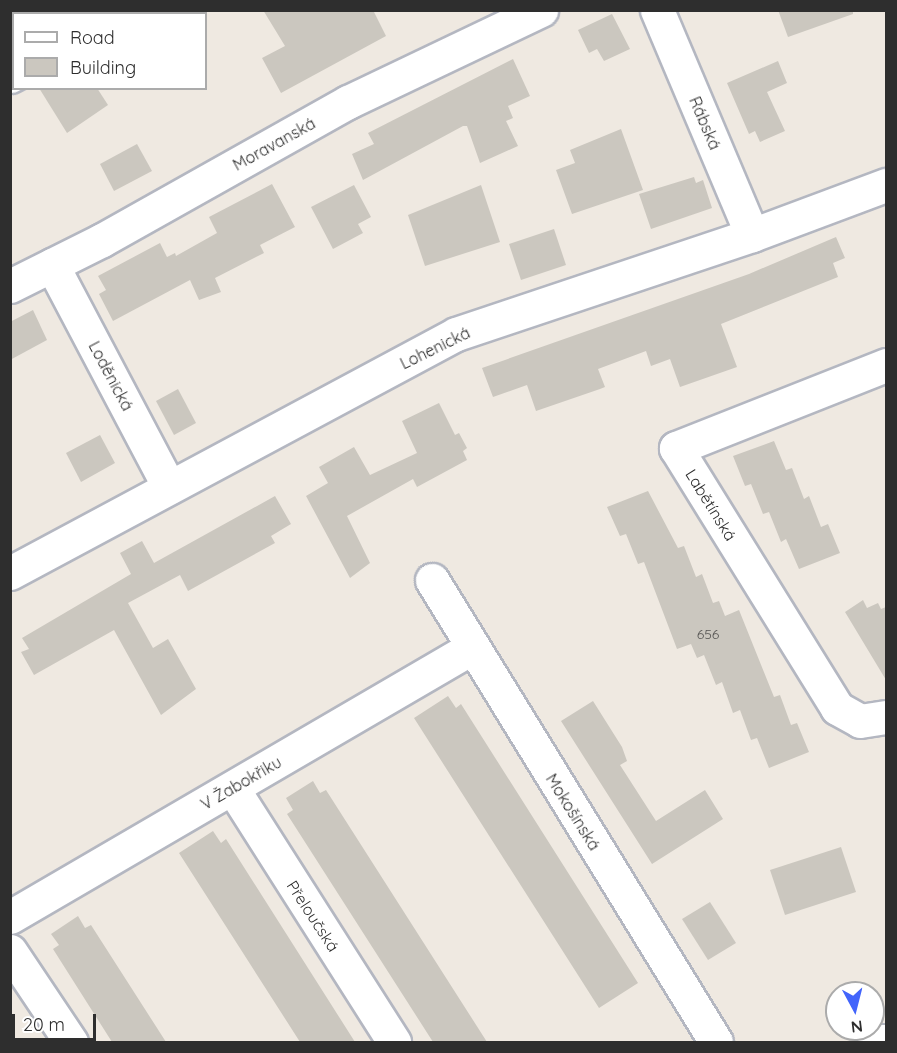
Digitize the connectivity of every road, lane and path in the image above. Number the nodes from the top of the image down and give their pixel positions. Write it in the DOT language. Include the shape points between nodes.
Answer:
graph roads {
  1 [pos="541,10"];
  2 [pos="657,10"];
  3 [pos="886,185"];
  4 [pos="752,235"];
  5 [pos="52,265"];
  6 [pos="10,286"];
  7 [pos="886,365"];
  8 [pos="169,487"];
  9 [pos="10,573"];
  10 [pos="432,580"];
  11 [pos="471,648"];
  12 [pos="886,717"];
  13 [pos="233,789"];
  14 [pos="10,917"];
  15 [pos="10,951"];
  16 [pos="886,1041"];
  17 [pos="71,1042"];
  18 [pos="394,1042"];
  19 [pos="716,1042"];
  20 [pos="874,1042"];
  1 -- 5 [label="street, Moravanská" via="348,102"];
  2 -- 4 [label="street, Rábská"];
  3 -- 4 [label="street, Lohenická"];
  4 -- 8 [label="street, Lohenická" via="456,334"];
  5 -- 6 [label="street, Moravanská"];
  5 -- 8 [label="street, Loděnická"];
  7 -- 12 [label="street, Labětínská" via="676,448 837,708 860,721"];
  8 -- 9 [label="street, Lohenická"];
  10 -- 11 [label="street, Mokošínská"];
  11 -- 13 [label="street, V Žabokřiku"];
  11 -- 19 [label="street, Mokošínská"];
  13 -- 14 [label="street, V Žabokřiku"];
  13 -- 18 [label="street, Přeloučská"];
  15 -- 17 [label="street"];
  16 -- 20 [label="street"];
}
